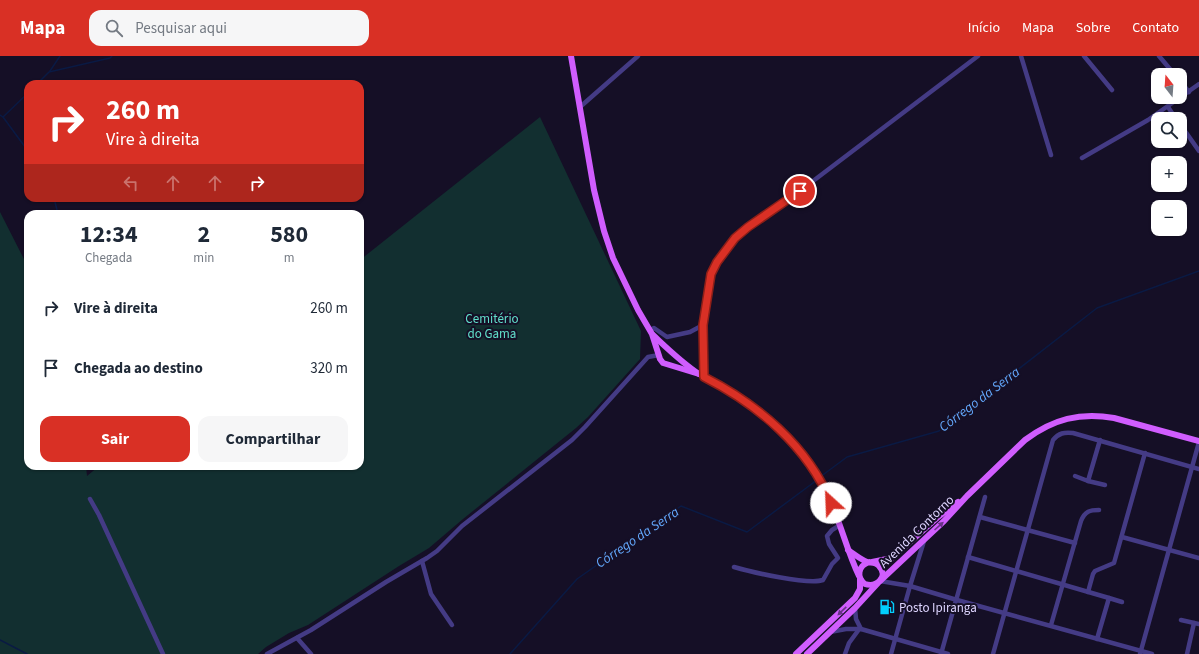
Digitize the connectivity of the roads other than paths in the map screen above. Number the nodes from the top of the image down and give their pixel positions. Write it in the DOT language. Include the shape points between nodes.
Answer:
graph roads {
  1 [pos="571,56"];
  2 [pos="638,56"];
  3 [pos="978,56"];
  4 [pos="1021,56"];
  5 [pos="1084,56"];
  6 [pos="1159,56"];
  7 [pos="1169,68"];
  8 [pos="1199,84"];
  9 [pos="1112,90"];
  10 [pos="1189,92"];
  11 [pos="580,107"];
  12 [pos="1168,107"];
  13 [pos="1171,112"];
  14 [pos="1187,134"];
  15 [pos="1199,151"];
  16 [pos="1051,156"];
  17 [pos="1082,158"];
  18 [pos="703,325"];
  19 [pos="651,332"];
  20 [pos="669,351"];
  21 [pos="659,355"];
  22 [pos="674,357"];
  23 [pos="668,364"];
  24 [pos="701,375"];
  25 [pos="1100,440"];
  26 [pos="1199,441"];
  27 [pos="1145,453"];
  28 [pos="1193,467"];
  29 [pos="1199,468"];
  30 [pos="1075,476"];
  31 [pos="1088,481"];
  32 [pos="1105,485"];
  33 [pos="967,496"];
  34 [pos="985,496"];
  35 [pos="90,499"];
  36 [pos="1100,510"];
  37 [pos="980,517"];
  38 [pos="840,525"];
  39 [pos="1027,529"];
  40 [pos="1122,536"];
  41 [pos="925,539"];
  42 [pos="1075,543"];
  43 [pos="848,550"];
  44 [pos="1168,550"];
  45 [pos="968,557"];
  46 [pos="1199,558"];
  47 [pos="422,561"];
  48 [pos="870,562"];
  49 [pos="734,567"];
  50 [pos="1015,572"];
  51 [pos="860,578"];
  52 [pos="879,582"];
  53 [pos="1062,585"];
  54 [pos="910,586"];
  55 [pos="1088,592"];
  56 [pos="1109,598"];
  57 [pos="956,600"];
  58 [pos="1122,602"];
  59 [pos="855,608"];
  60 [pos="1004,613"];
  61 [pos="1181,620"];
  62 [pos="1196,623"];
  63 [pos="452,624"];
  64 [pos="1051,625"];
  65 [pos="860,628"];
  66 [pos="830,632"];
  67 [pos="297,638"];
  68 [pos="895,638"];
  69 [pos="1097,638"];
  70 [pos="1140,652"];
  71 [pos="942,653"];
  72 [pos="163,654"];
  73 [pos="267,654"];
  74 [pos="311,654"];
  75 [pos="796,654"];
  76 [pos="807,654"];
  77 [pos="845,654"];
  78 [pos="891,654"];
  79 [pos="948,654"];
  80 [pos="993,654"];
  81 [pos="1152,654"];
  82 [pos="1187,654"];
  1 -- 11 [label="main road"];
  2 -- 11 [label="street"];
  3 -- 18 [label="street" via="735,238 711,274"];
  4 -- 16 [label="street"];
  5 -- 9 [label="street"];
  6 -- 7 [label="street"];
  8 -- 10 [label="street"];
  10 -- 12 [label="street"];
  11 -- 19 [label="main road" via="594,190 604,231 624,282"];
  12 -- 13 [label="street"];
  12 -- 17 [label="street"];
  14 -- 15 [label="street"];
  18 -- 19 [label="street" via="690,332 667,337 654,328"];
  18 -- 24 [label="street"];
  19 -- 20 [label="main road"];
  19 -- 21 [label="main road"];
  20 -- 21 [label="main road"];
  20 -- 22 [label="main road"];
  21 -- 23 [label="main road" via="663,363"];
  21 -- 47 [label="street" via="648,357 572,440 462,526 437,551"];
  22 -- 23 [label="main road" via="672,363"];
  22 -- 24 [label="main road"];
  23 -- 24 [label="main road"];
  24 -- 38 [label="main road" via="739,396 790,441 819,479"];
  25 -- 27 [label="street"];
  25 -- 31 [label="street"];
  25 -- 39 [label="street" via="1067,432 1059,434 1053,440"];
  26 -- 28 [label="street"];
  26 -- 33 [label="main road, Avenida Contorno" via="1100,415 1072,417 1055,422 1025,440"];
  27 -- 28 [label="street"];
  27 -- 40 [label="street"];
  28 -- 29 [label="street"];
  28 -- 44 [label="street"];
  30 -- 31 [label="street"];
  31 -- 32 [label="street"];
  41 -- 33 [label="main road, Avenida Contorno, one-way"];
  33 -- 48 [label="main road, Avenida Contorno" via="938,517 892,558"];
  34 -- 37 [label="street"];
  35 -- 72 [label="street"];
  36 -- 42 [label="street" via="1084,514"];
  37 -- 39 [label="street"];
  37 -- 45 [label="street"];
  38 -- 43 [label="main road"];
  38 -- 49 [label="street" via="827,536 838,558 823,580 794,579"];
  39 -- 42 [label="street"];
  39 -- 50 [label="street"];
  40 -- 44 [label="street"];
  40 -- 55 [label="street" via="1114,563 1095,571"];
  41 -- 52 [label="main road, Avenida Contorno"];
  41 -- 54 [label="street"];
  42 -- 53 [label="street"];
  43 -- 48 [label="main road"];
  43 -- 51 [label="main road"];
  44 -- 46 [label="street"];
  44 -- 70 [label="street"];
  45 -- 50 [label="street"];
  45 -- 57 [label="street"];
  47 -- 63 [label="street" via="431,594"];
  47 -- 67 [label="street"];
  48 -- 51 [label="main road" via="862,566"];
  48 -- 52 [label="main road" via="878,565 882,571"];
  50 -- 53 [label="street"];
  50 -- 60 [label="street"];
  51 -- 52 [label="main road" via="862,582 872,586"];
  51 -- 75 [label="main road, one-way" via="860,589 855,598"];
  52 -- 54 [label="street"];
  52 -- 59 [label="main road, Avenida Contorno"];
  53 -- 55 [label="street"];
  53 -- 64 [label="street"];
  54 -- 57 [label="street"];
  54 -- 68 [label="street"];
  55 -- 56 [label="street"];
  56 -- 58 [label="street"];
  56 -- 69 [label="street"];
  57 -- 60 [label="street"];
  57 -- 71 [label="street"];
  59 -- 65 [label="street"];
  59 -- 66 [label="main road, Avenida Contorno"];
  60 -- 64 [label="street"];
  60 -- 80 [label="street"];
  61 -- 62 [label="street"];
  62 -- 82 [label="street"];
  64 -- 69 [label="street"];
  65 -- 66 [label="street"];
  65 -- 68 [label="street"];
  65 -- 77 [label="street"];
  66 -- 76 [label="main road, Avenida Contorno"];
  67 -- 73 [label="street"];
  67 -- 74 [label="street"];
  68 -- 71 [label="street"];
  68 -- 78 [label="street"];
  69 -- 70 [label="street"];
  70 -- 81 [label="street"];
  71 -- 79 [label="street"];
}
